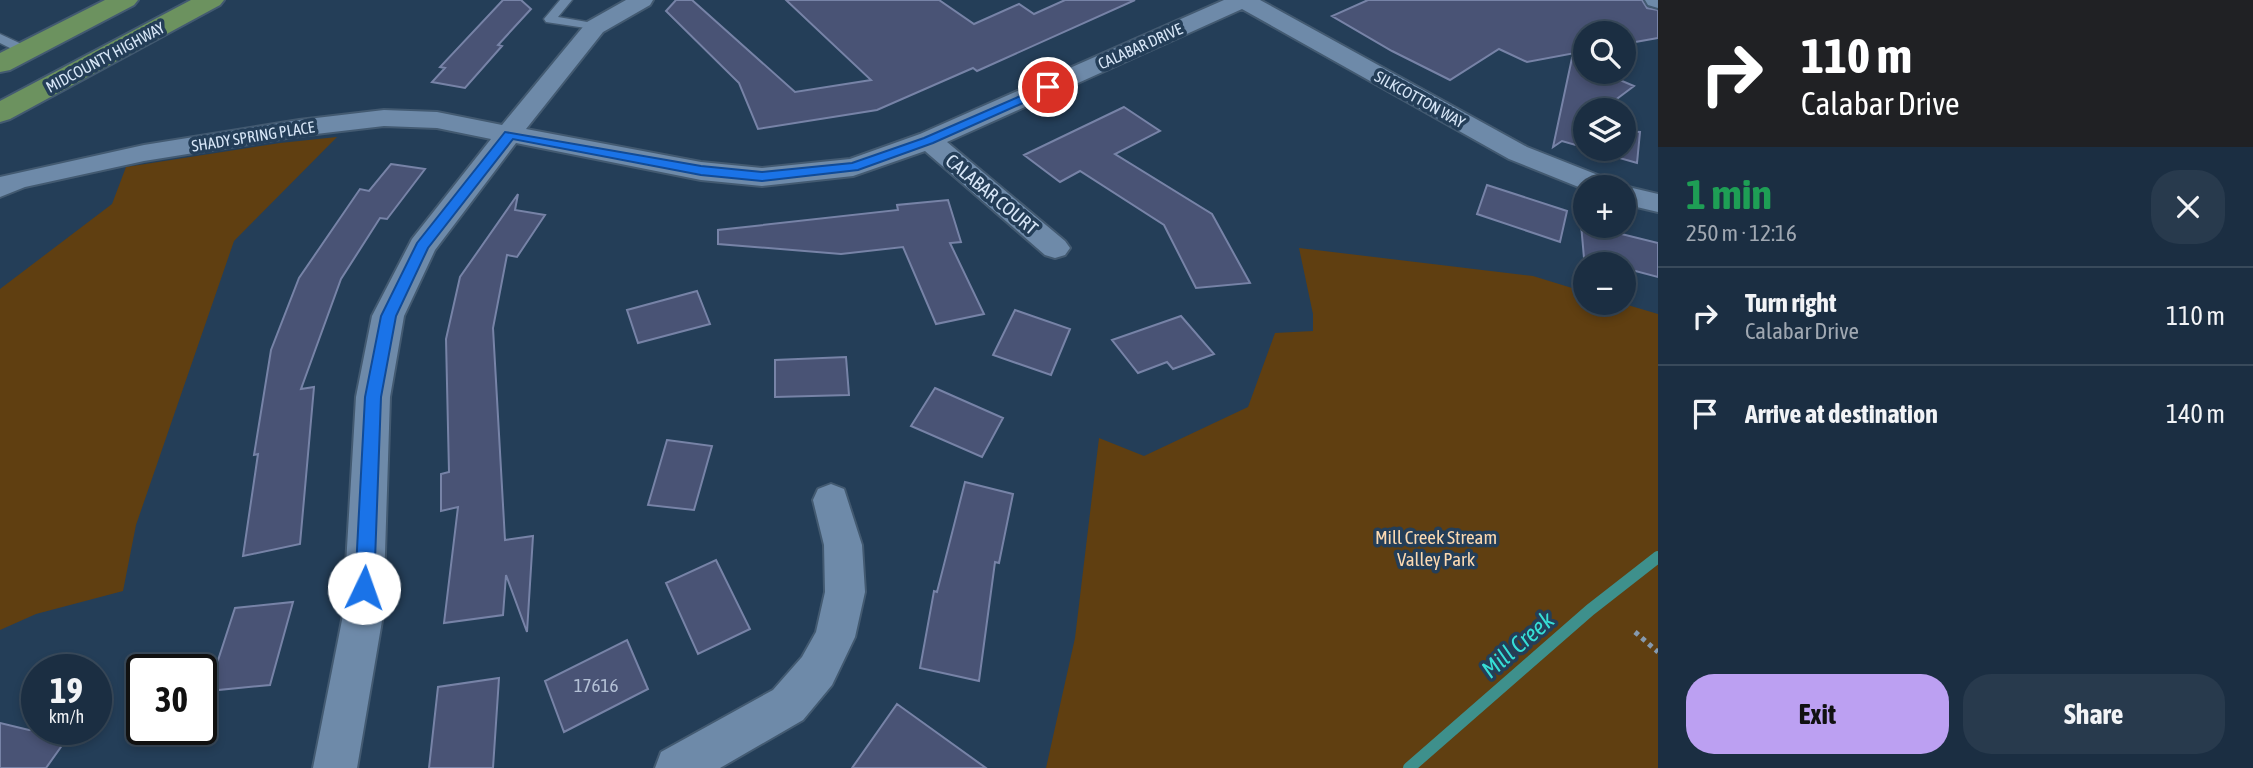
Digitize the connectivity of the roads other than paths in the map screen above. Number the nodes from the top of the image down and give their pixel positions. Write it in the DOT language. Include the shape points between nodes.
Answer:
graph roads {
  1 [pos="125,0"];
  2 [pos="211,0"];
  3 [pos="566,0"];
  4 [pos="642,0"];
  5 [pos="1243,0"];
  6 [pos="595,27"];
  7 [pos="0,38"];
  8 [pos="26,51"];
  9 [pos="0,64"];
  10 [pos="0,86"];
  11 [pos="0,113"];
  12 [pos="510,135"];
  13 [pos="929,140"];
  14 [pos="1573,175"];
  15 [pos="0,188"];
  16 [pos="1636,198"];
  17 [pos="1658,203"];
  18 [pos="1055,248"];
  19 [pos="831,500"];
  20 [pos="335,768"];
  21 [pos="677,768"];
  1 -- 8 [label="main road"];
  2 -- 11 [label="main road, MIDCOUNTY HIGHWAY"];
  3 -- 6 [label="lane" via="550,19"];
  4 -- 6 [label="street"];
  5 -- 13 [label="street, CALABAR DRIVE"];
  5 -- 14 [label="street, SILKCOTTON WAY" via="1518,153"];
  6 -- 12 [label="street"];
  7 -- 8 [label="lane"];
  8 -- 9 [label="main road"];
  8 -- 10 [label="main road" via="31,53 22,72"];
  12 -- 13 [label="street, CALABAR DRIVE" via="701,171 762,177 853,167"];
  12 -- 15 [label="street, SHADY SPRING PLACE" via="437,120 384,117 144,153 17,180"];
  12 -- 20 [label="street" via="422,246 388,316 373,397 363,615"];
  13 -- 18 [label="street, CALABAR COURT"];
  16 -- 17 [label="street"];
  19 -- 21 [label="street" via="843,545 845,592 835,637 817,671 788,705"];
}
